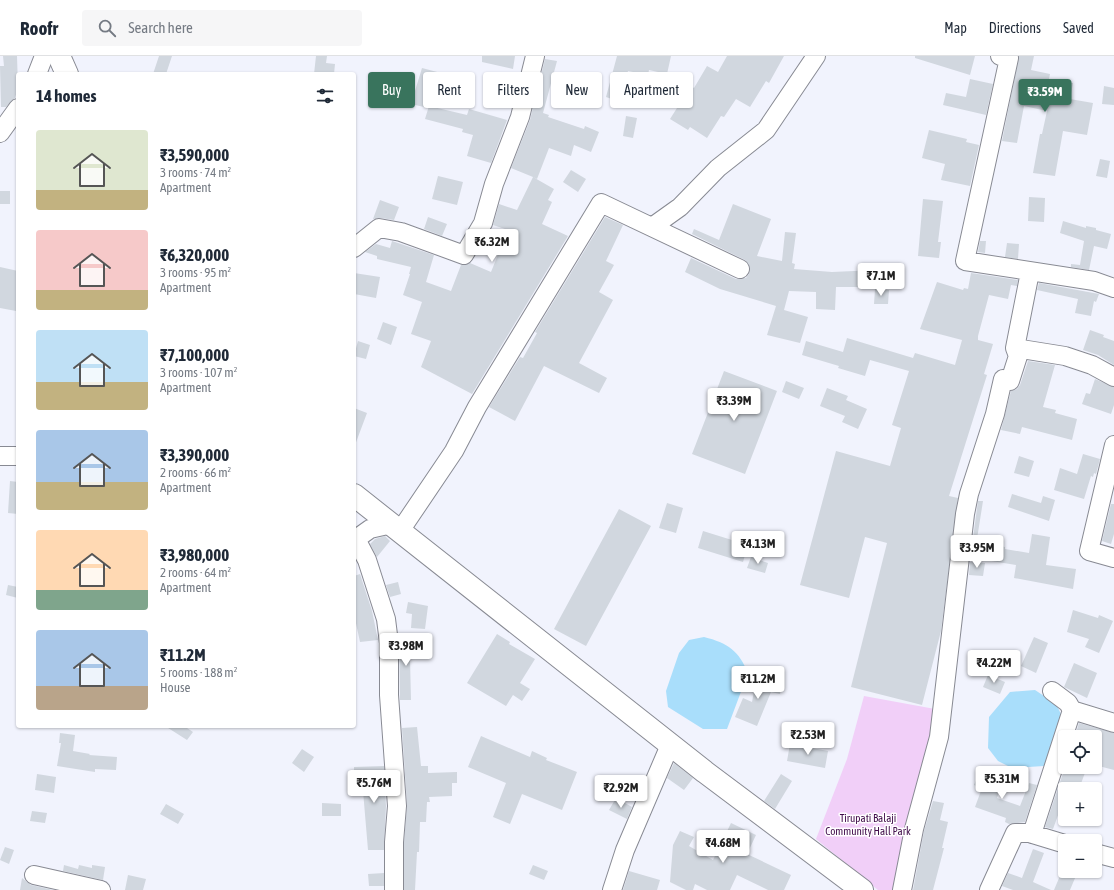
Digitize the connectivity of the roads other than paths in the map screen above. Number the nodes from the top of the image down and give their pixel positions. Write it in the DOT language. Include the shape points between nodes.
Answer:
graph roads {
  1 [pos="44,56"];
  2 [pos="59,56"];
  3 [pos="534,56"];
  4 [pos="816,56"];
  5 [pos="1000,56"];
  6 [pos="37,72"];
  7 [pos="65,72"];
  8 [pos="16,111"];
  9 [pos="0,133"];
  10 [pos="652,227"];
  11 [pos="356,246"];
  12 [pos="740,269"];
  13 [pos="1030,272"];
  14 [pos="1114,288"];
  15 [pos="1015,348"];
  16 [pos="1114,377"];
  17 [pos="1114,445"];
  18 [pos="0,456"];
  19 [pos="16,456"];
  20 [pos="356,496"];
  21 [pos="396,528"];
  22 [pos="1114,558"];
  23 [pos="1052,692"];
  24 [pos="1072,710"];
  25 [pos="1114,723"];
  26 [pos="670,745"];
  27 [pos="1032,834"];
  28 [pos="1058,842"];
  29 [pos="1102,855"];
  30 [pos="1114,858"];
  31 [pos="34,875"];
  32 [pos="101,890"];
  33 [pos="394,890"];
  34 [pos="612,890"];
  35 [pos="862,890"];
  36 [pos="902,890"];
  37 [pos="989,890"];
  1 -- 6 [label="street"];
  2 -- 7 [label="main road"];
  3 -- 11 [label="street" via="520,118 494,184 483,223 464,255 401,232 379,228"];
  4 -- 10 [label="street" via="766,130 718,168 680,206"];
  5 -- 13 [label="street" via="1009,58 965,261"];
  8 -- 9 [label="street"];
  10 -- 12 [label="street"];
  10 -- 21 [label="street" via="601,203 477,407 454,451"];
  13 -- 14 [label="street" via="1094,281"];
  13 -- 15 [label="street"];
  15 -- 16 [label="street" via="1065,356 1092,365"];
  15 -- 36 [label="street" via="1018,356 1010,381 1003,380 995,414 969,494 961,540 939,737 916,823"];
  17 -- 22 [label="street" via="1089,551"];
  18 -- 19 [label="street"];
  20 -- 21 [label="main road"];
  21 -- 26 [label="main road"];
  21 -- 33 [label="street" via="370,529 356,539 367,560 386,620 389,643 389,695 397,806"];
  23 -- 24 [label="street" via="1068,703"];
  24 -- 25 [label="street"];
  24 -- 27 [label="street"];
  26 -- 34 [label="street" via="625,850"];
  26 -- 35 [label="main road"];
  27 -- 28 [label="street"];
  27 -- 37 [label="street" via="1015,833"];
  29 -- 30 [label="street"];
  31 -- 32 [label="street"];
}
